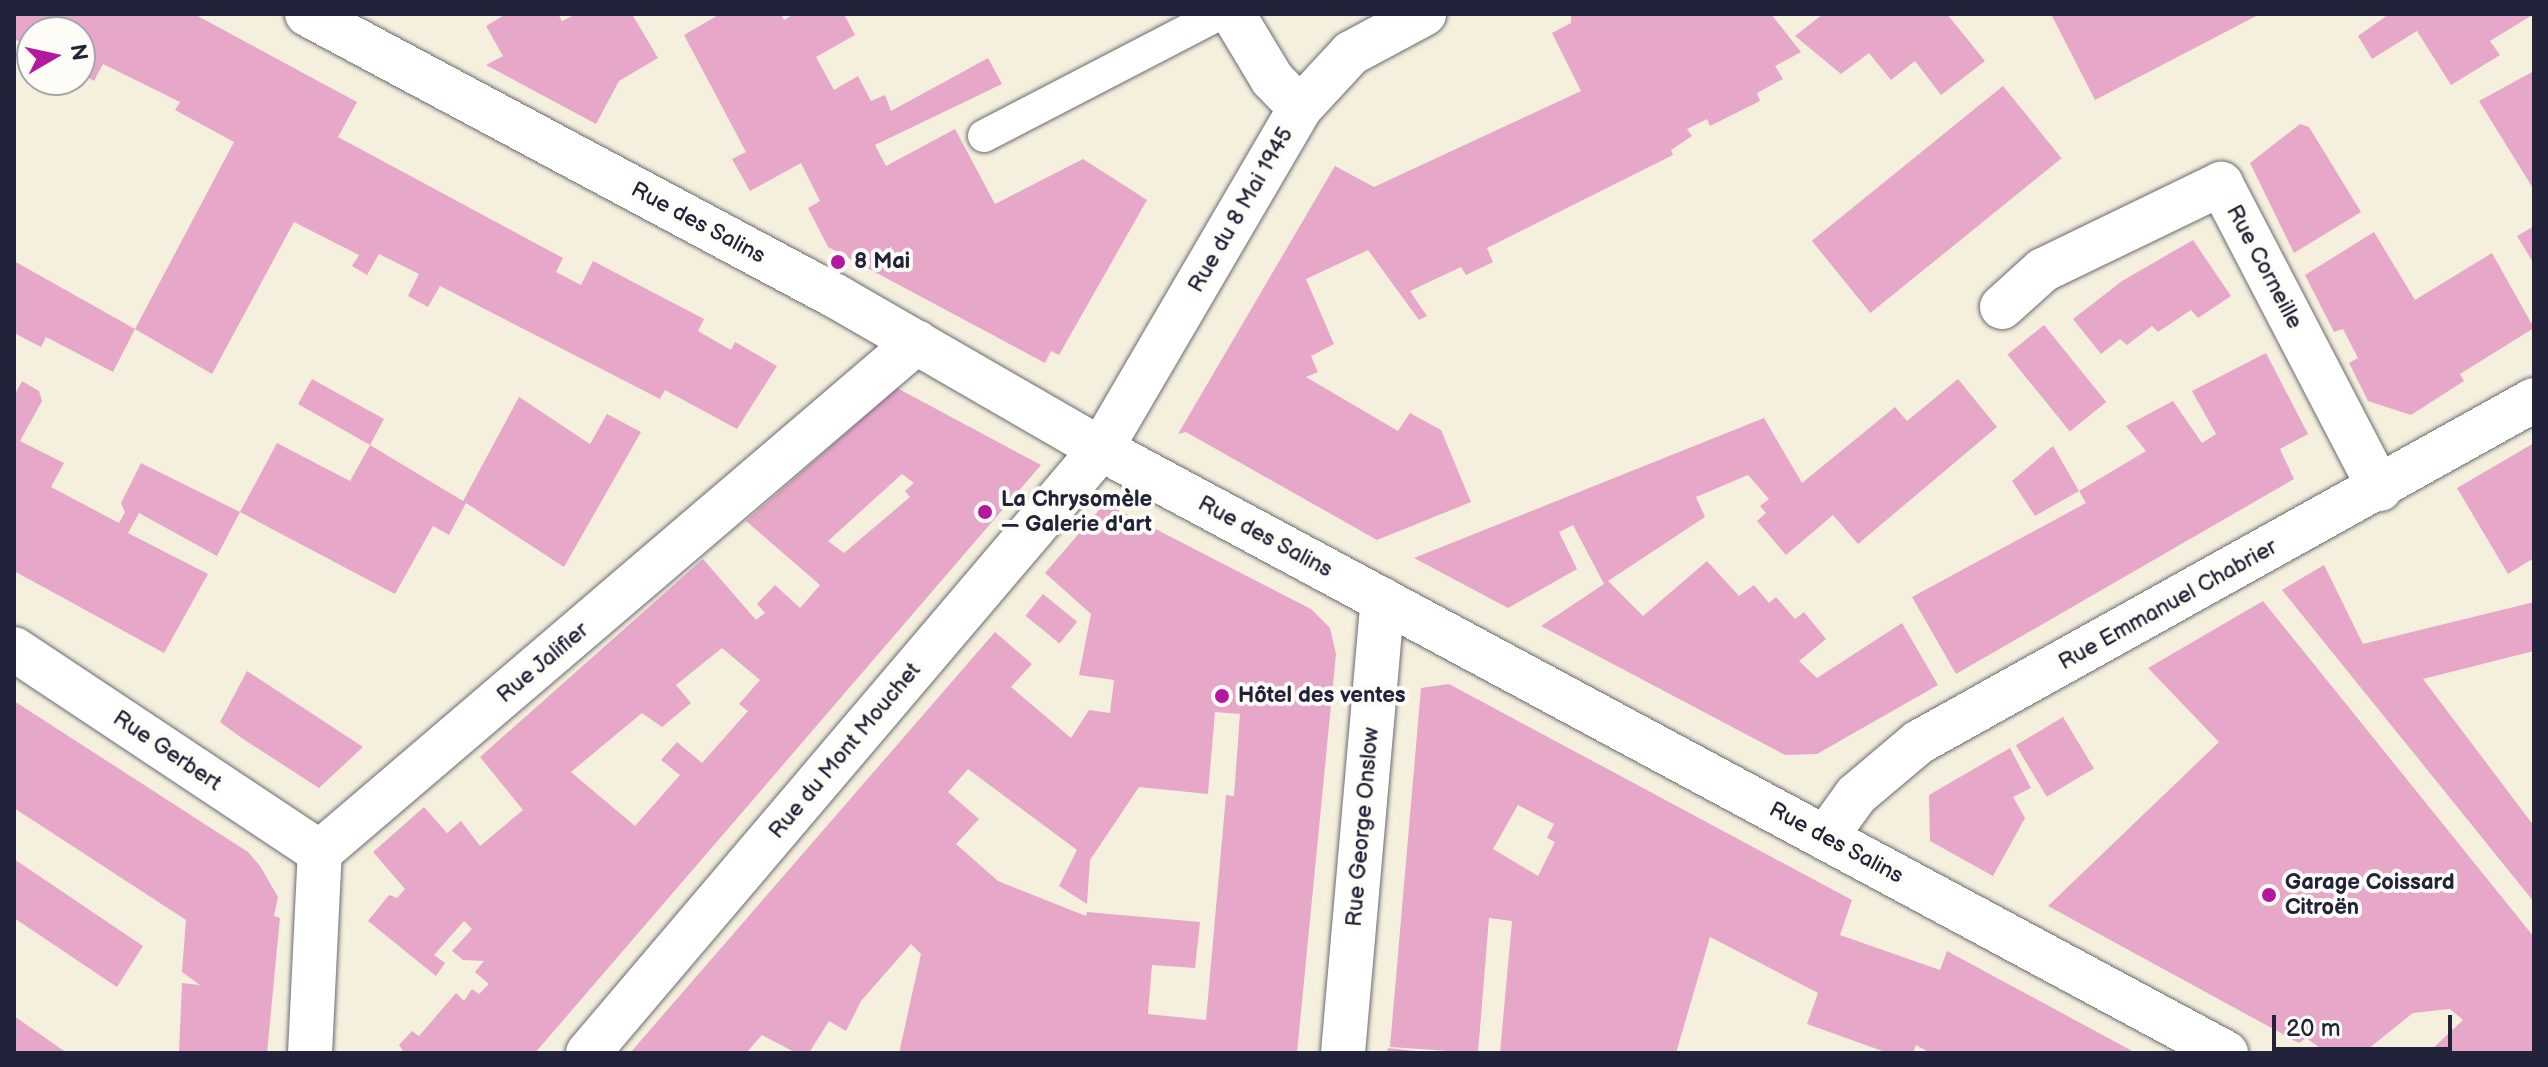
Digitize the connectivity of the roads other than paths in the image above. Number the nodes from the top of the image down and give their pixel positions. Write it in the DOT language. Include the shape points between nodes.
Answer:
graph roads {
  1 [pos="307,14"];
  2 [pos="1219,14"];
  3 [pos="1233,14"];
  4 [pos="1424,14"];
  5 [pos="1300,108"];
  6 [pos="984,136"];
  7 [pos="2002,307"];
  8 [pos="917,342"];
  9 [pos="2534,400"];
  10 [pos="1101,449"];
  11 [pos="2380,489"];
  12 [pos="1383,600"];
  13 [pos="14,649"];
  14 [pos="1825,838"];
  15 [pos="320,852"];
  16 [pos="310,1053"];
  17 [pos="588,1053"];
  18 [pos="1343,1053"];
  19 [pos="2226,1053"];
  1 -- 8 [label="street, Rue des Salins"];
  2 -- 6 [label="lane"];
  3 -- 5 [label="street" via="1272,79"];
  4 -- 5 [label="street, Rue du 8 Mai 1945" via="1351,53"];
  5 -- 10 [label="street, Rue du 8 Mai 1945"];
  7 -- 11 [label="street, Rue Corneille" via="2043,270 2221,184"];
  8 -- 10 [label="street, Rue des Salins"];
  8 -- 15 [label="street, Rue Jalifier"];
  9 -- 11 [label="street, Rue Emmanuel Chabrier"];
  10 -- 12 [label="street, Rue des Salins"];
  10 -- 17 [label="street, Rue du Mont Mouchet"];
  11 -- 14 [label="street, Rue Emmanuel Chabrier" via="1919,742 1856,795"];
  12 -- 14 [label="street, Rue des Salins"];
  12 -- 18 [label="street, Rue George Onslow"];
  13 -- 15 [label="street, Rue Gerbert"];
  14 -- 19 [label="street, Rue des Salins"];
  15 -- 16 [label="street"];
}
